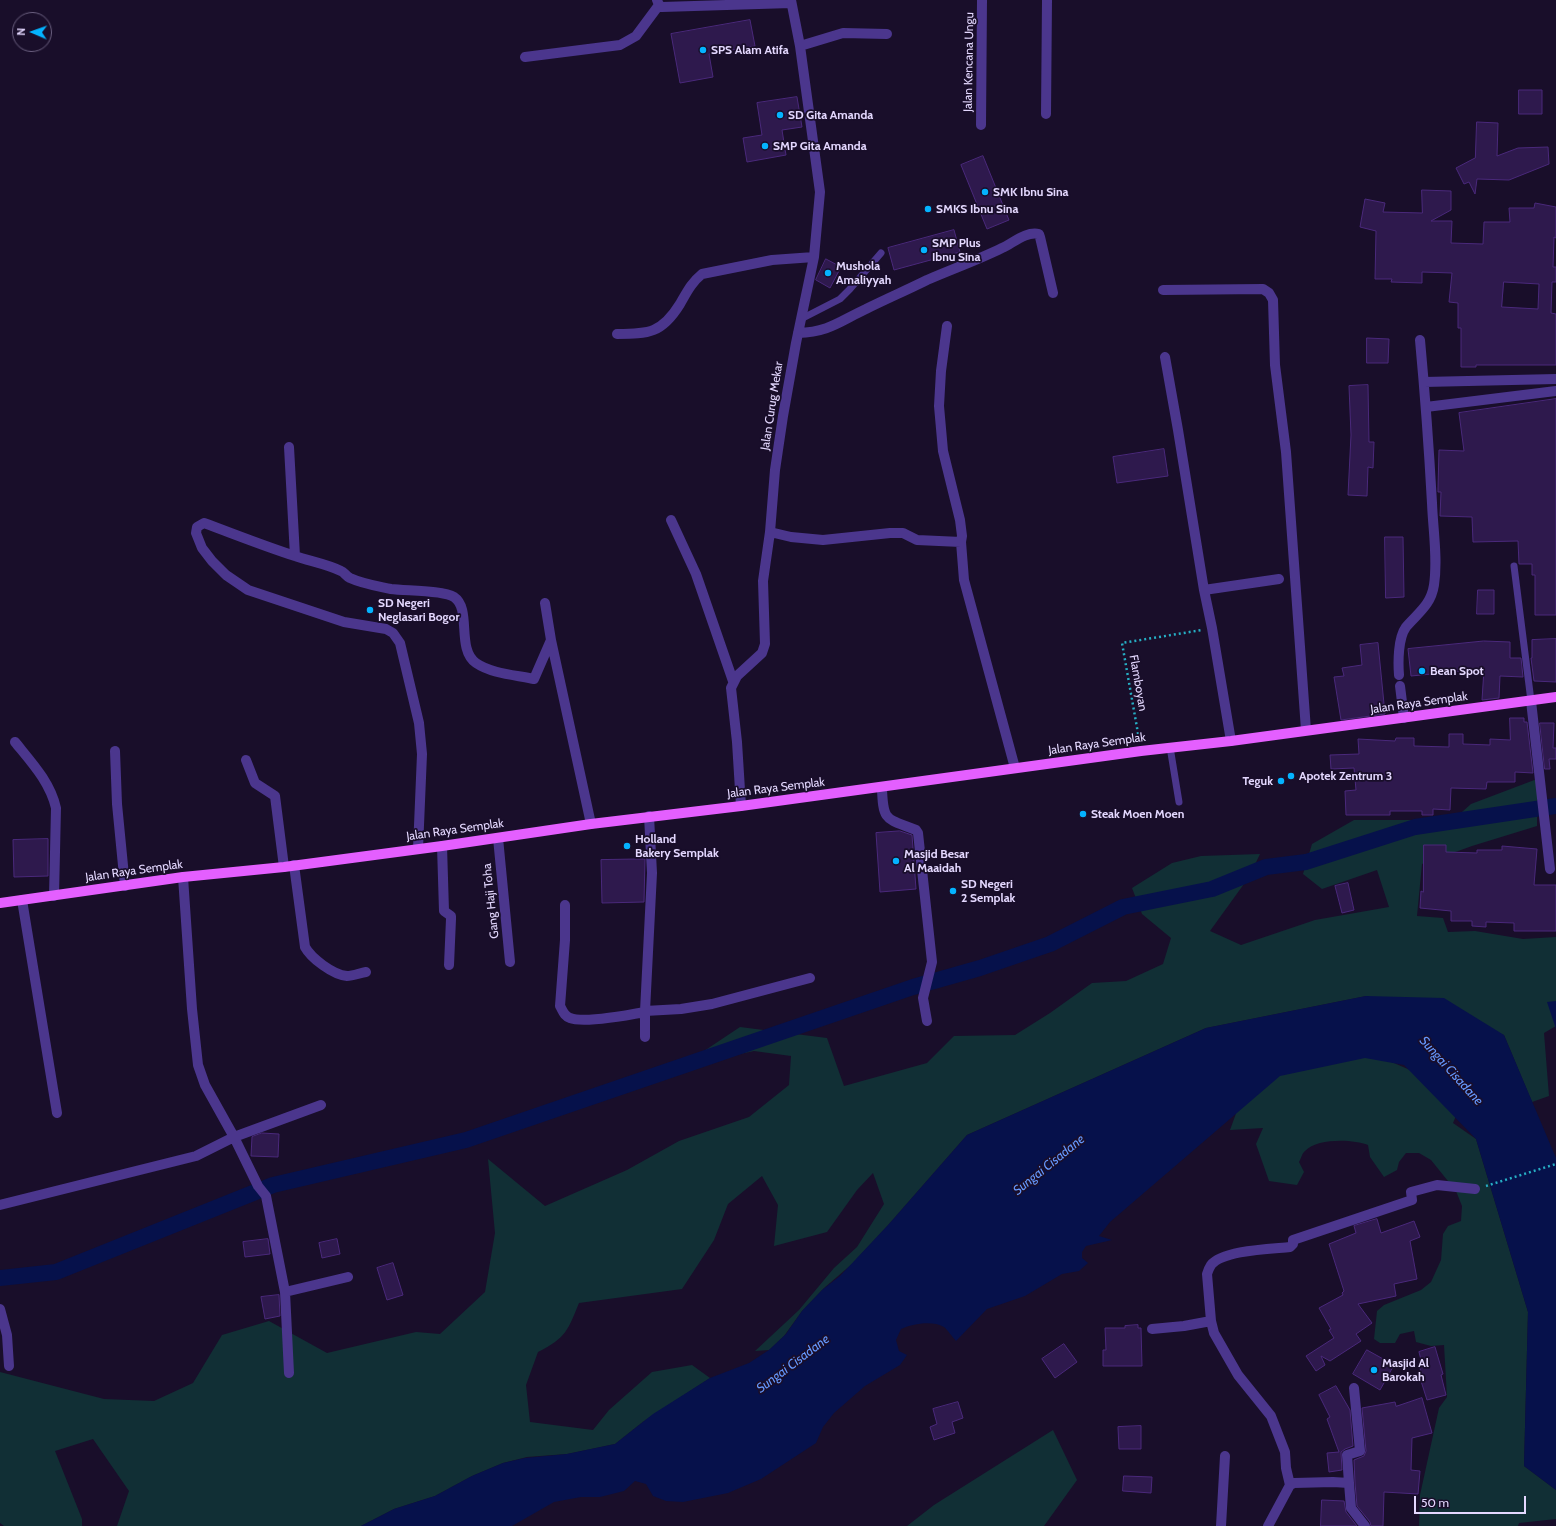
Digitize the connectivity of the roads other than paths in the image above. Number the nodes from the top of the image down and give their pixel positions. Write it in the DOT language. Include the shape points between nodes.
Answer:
graph roads {
  1 [pos="982,0"];
  2 [pos="1047,0"];
  3 [pos="791,2"];
  4 [pos="658,3"];
  5 [pos="887,34"];
  6 [pos="800,46"];
  7 [pos="525,57"];
  8 [pos="1046,114"];
  9 [pos="981,125"];
  10 [pos="881,253"];
  11 [pos="814,257"];
  12 [pos="1162,290"];
  13 [pos="1053,293"];
  14 [pos="801,319"];
  15 [pos="947,326"];
  16 [pos="798,333"];
  17 [pos="617,334"];
  18 [pos="1420,340"];
  19 [pos="1165,357"];
  20 [pos="1556,379"];
  21 [pos="1424,382"];
  22 [pos="1556,391"];
  23 [pos="1426,406"];
  24 [pos="289,448"];
  25 [pos="671,520"];
  26 [pos="770,532"];
  27 [pos="961,542"];
  28 [pos="295,556"];
  29 [pos="1514,566"];
  30 [pos="1279,579"];
  31 [pos="1204,590"];
  32 [pos="545,603"];
  33 [pos="552,640"];
  34 [pos="1399,675"];
  35 [pos="733,681"];
  36 [pos="1400,686"];
  37 [pos="1556,697"];
  38 [pos="1531,701"];
  39 [pos="1404,718"];
  40 [pos="1306,730"];
  41 [pos="1231,741"];
  42 [pos="15,742"];
  43 [pos="1170,747"];
  44 [pos="115,751"];
  45 [pos="246,760"];
  46 [pos="1015,768"];
  47 [pos="882,788"];
  48 [pos="1179,802"];
  49 [pos="741,806"];
  50 [pos="649,816"];
  51 [pos="591,824"];
  52 [pos="498,838"];
  53 [pos="442,846"];
  54 [pos="418,848"];
  55 [pos="289,866"];
  56 [pos="1550,869"];
  57 [pos="183,877"];
  58 [pos="125,886"];
  59 [pos="54,896"];
  60 [pos="22,900"];
  61 [pos="0,904"];
  62 [pos="564,905"];
  63 [pos="510,962"];
  64 [pos="449,965"];
  65 [pos="366,972"];
  66 [pos="810,978"];
  67 [pos="645,1011"];
  68 [pos="927,1021"];
  69 [pos="646,1037"];
  70 [pos="321,1105"];
  71 [pos="57,1113"];
  72 [pos="234,1137"];
  73 [pos="1475,1189"];
  74 [pos="0,1205"];
  75 [pos="348,1277"];
  76 [pos="285,1292"];
  77 [pos="0,1309"];
  78 [pos="1211,1321"];
  79 [pos="1152,1329"];
  80 [pos="9,1366"];
  81 [pos="289,1373"];
  82 [pos="1354,1388"];
  83 [pos="1226,1456"];
  84 [pos="1349,1483"];
  85 [pos="1290,1484"];
  86 [pos="1221,1526"];
  87 [pos="1268,1526"];
  88 [pos="1365,1526"];
  1 -- 9 [label="street, Jalan Kencana Ungu"];
  2 -- 8 [label="street"];
  3 -- 4 [label="street"];
  3 -- 6 [label="street, Jalan Curug Mekar"];
  4 -- 7 [label="street" via="636,36 620,45"];
  5 -- 6 [label="street" via="843,33"];
  6 -- 11 [label="street, Jalan Curug Mekar" via="820,192"];
  10 -- 14 [label="lane" via="840,299"];
  11 -- 14 [label="street, Jalan Curug Mekar"];
  11 -- 17 [label="street" via="772,260 702,274 694,280 669,319 652,332"];
  12 -- 40 [label="street" via="1262,289 1269,293 1273,300 1275,365 1286,452"];
  13 -- 16 [label="street" via="1039,234 1033,234 936,276 832,327 815,333"];
  14 -- 16 [label="street, Jalan Curug Mekar"];
  15 -- 27 [label="street" via="939,406 943,451 960,520"];
  16 -- 26 [label="street, Jalan Curug Mekar" via="775,470"];
  18 -- 21 [label="street"];
  19 -- 31 [label="street"];
  20 -- 21 [label="street"];
  21 -- 23 [label="street"];
  22 -- 23 [label="street"];
  23 -- 34 [label="street" via="1436,570 1431,599 1406,628 1401,639"];
  24 -- 28 [label="street"];
  25 -- 35 [label="street" via="696,574"];
  26 -- 27 [label="street" via="823,540 904,533 917,540"];
  26 -- 35 [label="street, Jalan Curug Mekar" via="763,580 765,644 762,653"];
  27 -- 46 [label="street" via="964,580"];
  28 -- 33 [label="street" via="342,571 348,577 372,585 403,591 446,594 454,598 461,608 467,651 475,662 484,668 534,679"];
  28 -- 54 [label="street" via="204,523 196,530 202,548 212,560 226,575 248,590 344,622 386,629 393,633 400,643 420,723 422,754"];
  29 -- 38 [label="lane"];
  30 -- 31 [label="street"];
  31 -- 41 [label="street"];
  32 -- 33 [label="street"];
  33 -- 51 [label="street"];
  35 -- 49 [label="street" via="731,688"];
  36 -- 39 [label="street"];
  37 -- 38 [label="main road, Jalan Raya Semplak"];
  38 -- 39 [label="main road, Jalan Raya Semplak"];
  38 -- 56 [label="street"];
  39 -- 40 [label="main road, Jalan Raya Semplak"];
  40 -- 41 [label="main road, Jalan Raya Semplak"];
  41 -- 43 [label="main road, Jalan Raya Semplak"];
  42 -- 59 [label="street" via="41,774 54,796"];
  43 -- 46 [label="main road, Jalan Raya Semplak"];
  43 -- 48 [label="lane"];
  44 -- 58 [label="street"];
  45 -- 55 [label="street" via="255,783 275,796"];
  46 -- 47 [label="main road, Jalan Raya Semplak"];
  47 -- 49 [label="main road, Jalan Raya Semplak"];
  47 -- 68 [label="street" via="883,806 889,819 918,833 932,962 923,998"];
  49 -- 50 [label="main road, Jalan Raya Semplak"];
  50 -- 51 [label="main road, Jalan Raya Semplak"];
  50 -- 67 [label="street" via="652,872"];
  51 -- 52 [label="main road, Jalan Raya Semplak"];
  52 -- 53 [label="main road, Jalan Raya Semplak"];
  52 -- 63 [label="street, Gang Haji Toha"];
  53 -- 54 [label="main road, Jalan Raya Semplak"];
  53 -- 64 [label="street" via="444,911 451,916"];
  54 -- 55 [label="main road, Jalan Raya Semplak"];
  55 -- 57 [label="main road, Jalan Raya Semplak"];
  55 -- 65 [label="street" via="305,947 309,954 333,972 346,976"];
  57 -- 58 [label="main road, Jalan Raya Semplak"];
  57 -- 72 [label="street" via="198,1065 205,1085"];
  58 -- 59 [label="main road, Jalan Raya Semplak"];
  59 -- 60 [label="main road, Jalan Raya Semplak"];
  60 -- 61 [label="main road, Jalan Raya Semplak"];
  60 -- 71 [label="street"];
  62 -- 67 [label="street" via="560,1006 565,1015 581,1020"];
  66 -- 67 [label="street" via="712,1004"];
  67 -- 69 [label="street"];
  70 -- 72 [label="street"];
  72 -- 74 [label="street" via="196,1156"];
  72 -- 76 [label="street" via="258,1186 266,1196"];
  73 -- 78 [label="street" via="1437,1185 1411,1192 1412,1200 1293,1240 1290,1247 1242,1252 1218,1259 1209,1266 1207,1274"];
  75 -- 76 [label="street"];
  76 -- 81 [label="street"];
  77 -- 80 [label="street" via="7,1335"];
  78 -- 79 [label="street"];
  78 -- 85 [label="street" via="1214,1334 1238,1375 1271,1416 1286,1452"];
  82 -- 84 [label="street" via="1360,1451 1347,1455"];
  83 -- 86 [label="street"];
  84 -- 85 [label="street"];
  84 -- 88 [label="street" via="1351,1508"];
  85 -- 87 [label="street"];
}
